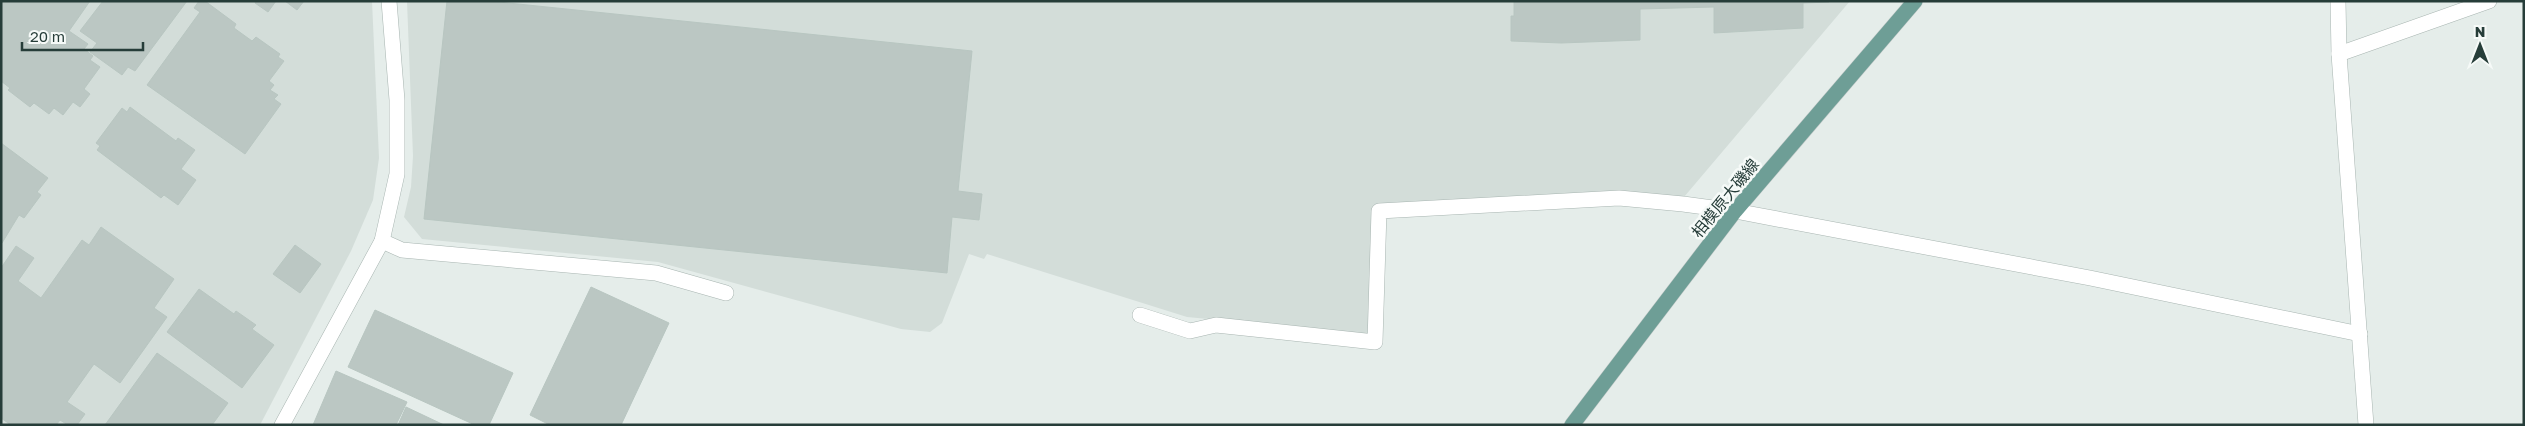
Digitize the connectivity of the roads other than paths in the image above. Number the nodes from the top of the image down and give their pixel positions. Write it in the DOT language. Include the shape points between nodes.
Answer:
graph roads {
  1 [pos="389,1"];
  2 [pos="1915,1"];
  3 [pos="2338,1"];
  4 [pos="2489,1"];
  5 [pos="2339,54"];
  6 [pos="1735,211"];
  7 [pos="382,241"];
  8 [pos="726,292"];
  9 [pos="1140,315"];
  10 [pos="2360,334"];
  11 [pos="282,425"];
  12 [pos="1572,425"];
  13 [pos="2366,425"];
  1 -- 7 [label="street" via="397,100 397,174"];
  2 -- 6 [label="main road, 相模原大磯線"];
  3 -- 5 [label="street"];
  4 -- 5 [label="street"];
  5 -- 10 [label="street"];
  6 -- 9 [label="street" via="1619,198 1379,211 1375,342 1216,325 1190,331"];
  6 -- 10 [label="street" via="2090,278"];
  6 -- 12 [label="main road, 相模原大磯線"];
  7 -- 8 [label="street" via="402,250 656,273"];
  7 -- 11 [label="street"];
  10 -- 13 [label="street"];
}
